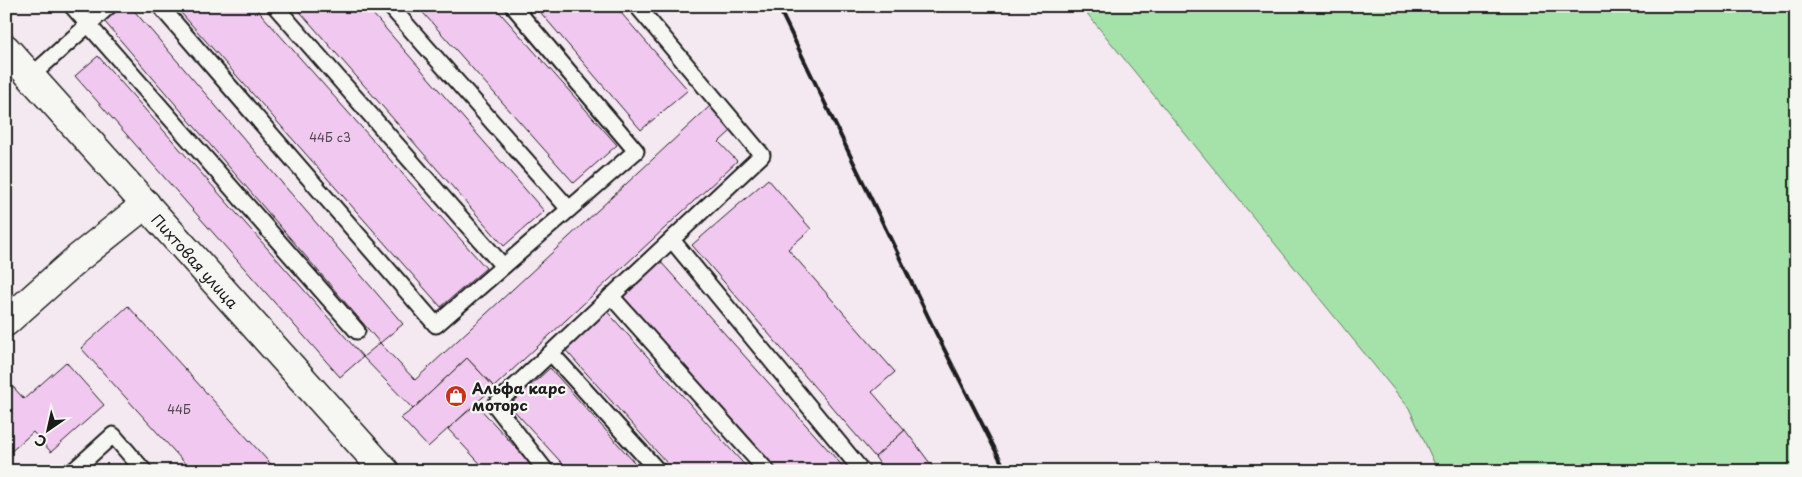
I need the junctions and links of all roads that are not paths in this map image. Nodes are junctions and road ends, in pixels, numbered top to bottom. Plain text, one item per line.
1 (72, 6) edge
2 (109, 6) edge
3 (160, 6) edge
4 (275, 6) edge
5 (390, 6) edge
6 (513, 6) edge
7 (637, 6) edge
8 (88, 24) junction
9 (6, 49) edge
10 (31, 76) junction
11 (146, 204) junction
12 (569, 209) junction
13 (672, 240) junction
14 (503, 266) junction
15 (611, 296) junction
16 (6, 322) edge
17 (357, 331) dead end
18 (551, 353) junction
19 (73, 471) edge
20 (144, 471) edge
21 (385, 471) edge
22 (546, 471) edge
23 (658, 471) edge
24 (767, 471) edge
25 (862, 471) edge

1 - 8 lane
2 - 8 lane
3 - 14 lane
4 - 14 lane
5 - 12 lane
6 - 12 lane
7 - 13 lane
8 - 10 lane
8 - 17 lane
9 - 10 street, Пихтовая улица
10 - 11 street, Пихтовая улица
11 - 16 street
11 - 21 street, Пихтовая улица
12 - 14 lane
13 - 15 lane
13 - 25 lane
15 - 18 lane
15 - 24 lane
18 - 22 lane
18 - 23 lane
19 - 20 lane

